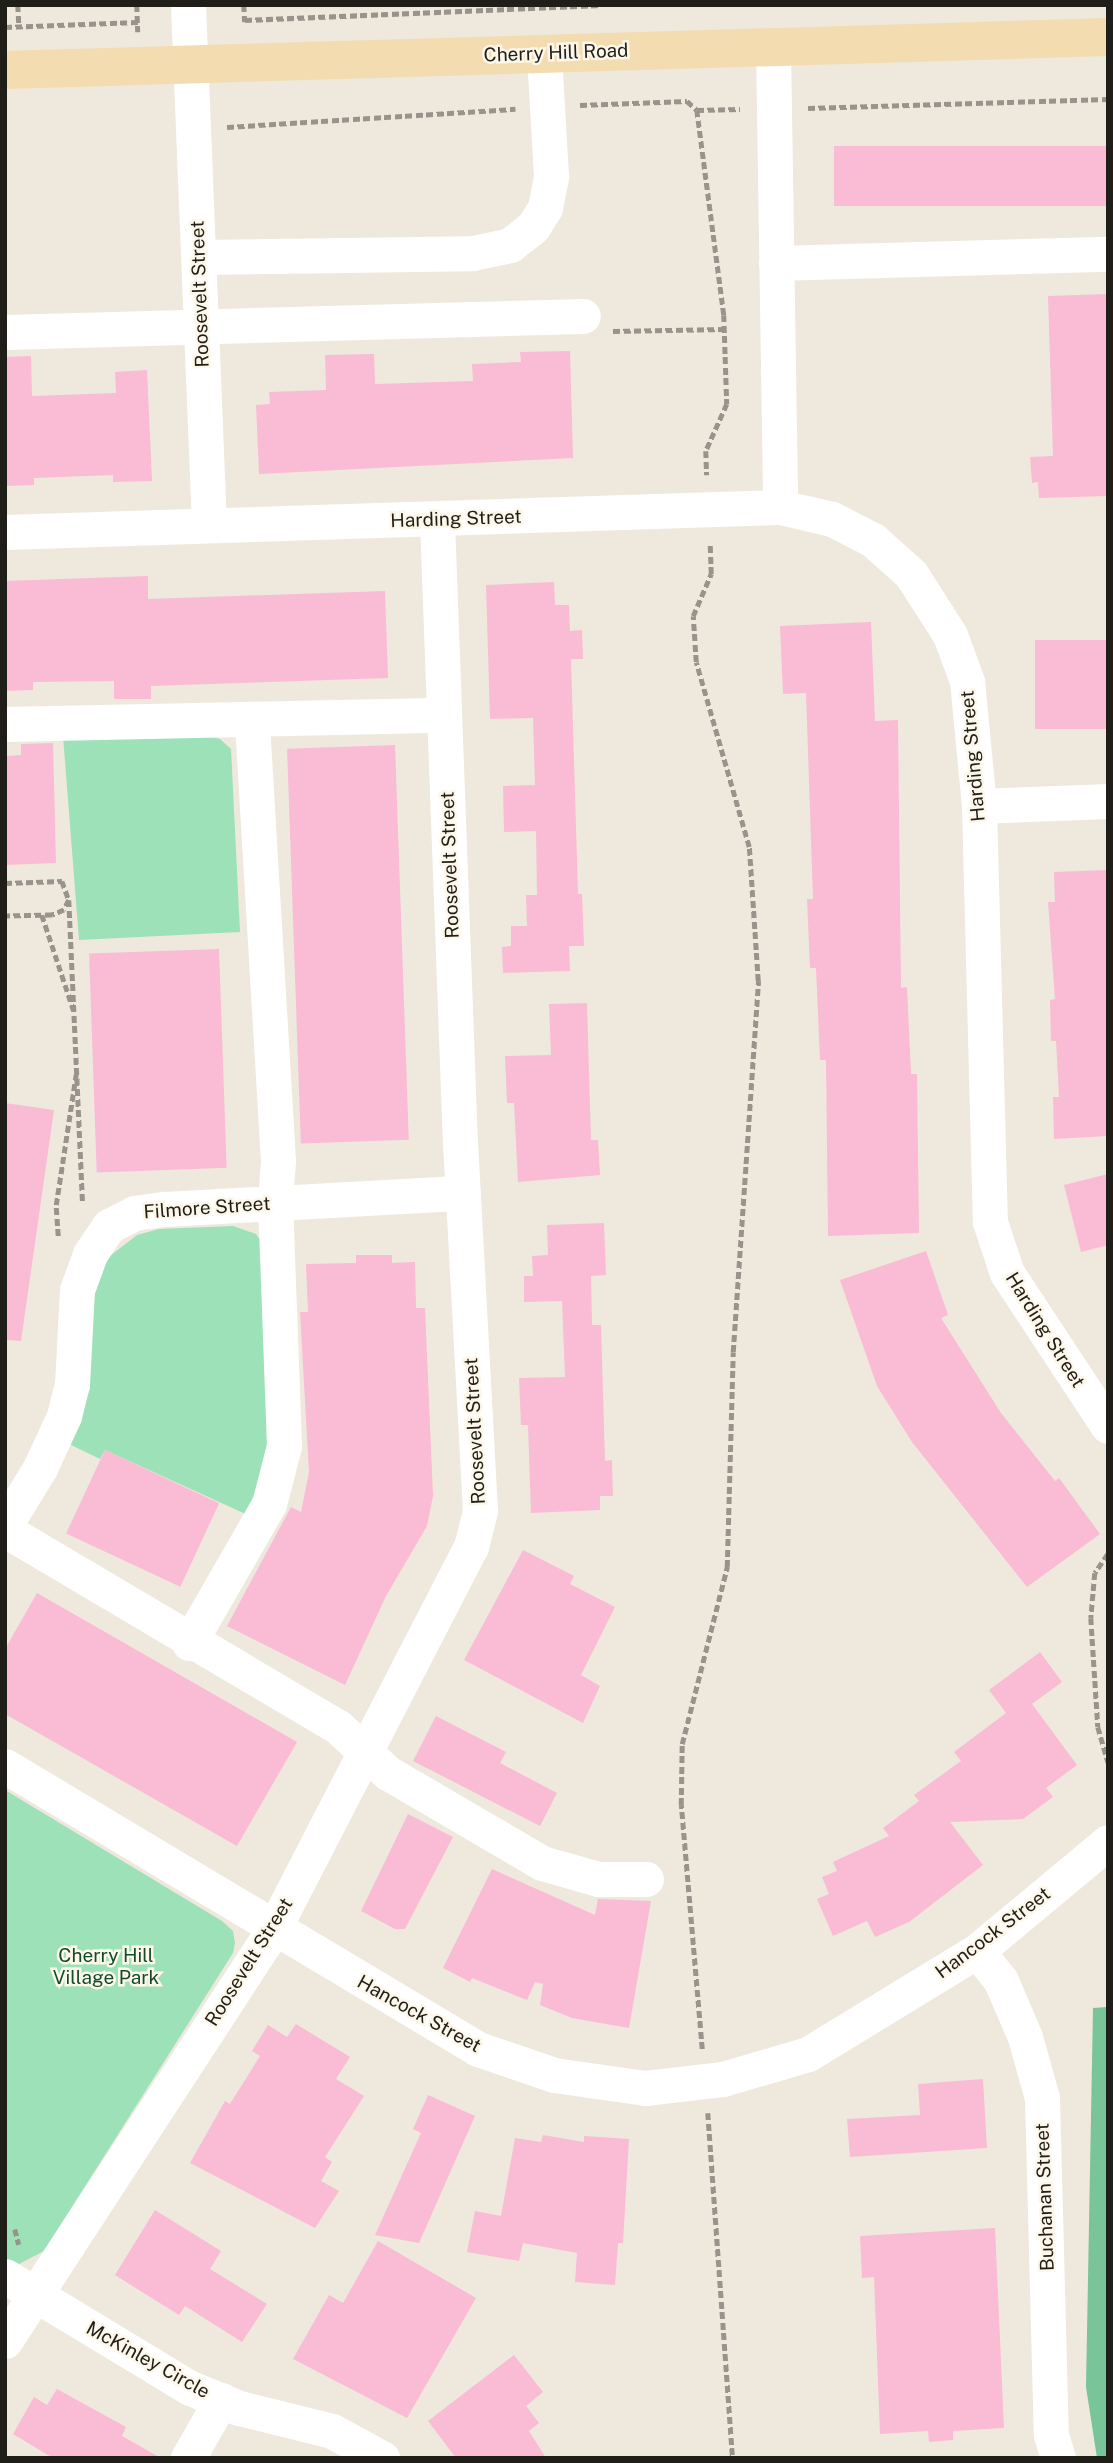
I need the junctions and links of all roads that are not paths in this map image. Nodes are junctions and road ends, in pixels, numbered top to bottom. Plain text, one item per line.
1 (188, 5) edge
2 (1108, 37) edge
3 (773, 47) junction
4 (544, 54) junction
5 (192, 62) junction
6 (5, 69) edge
7 (1108, 254) edge
8 (199, 257) junction
9 (776, 263) junction
10 (583, 316) road end
11 (202, 327) junction
12 (5, 332) edge
13 (780, 507) junction
14 (437, 520) junction
15 (209, 525) junction
16 (5, 532) edge
17 (444, 715) junction
18 (252, 719) junction
19 (5, 724) edge
20 (1108, 801) edge
21 (979, 807) junction
22 (463, 1193) junction
23 (275, 1203) junction
24 (1108, 1426) edge
25 (5, 1527) edge
26 (190, 1643) junction
27 (365, 1754) junction
28 (5, 1766) edge
29 (1108, 1842) edge
30 (646, 1879) dead end
31 (273, 1930) junction
32 (977, 1951) junction
33 (14, 2265) edge
34 (35, 2294) junction
35 (5, 2341) edge
36 (221, 2400) junction
37 (188, 2458) edge
38 (382, 2458) edge
39 (1058, 2458) edge

1 - 5 street, Roosevelt Street
2 - 3 main road, Cherry Hill Road
3 - 4 main road, Cherry Hill Road
3 - 9 street
4 - 5 main road, Cherry Hill Road
4 - 8 street
5 - 6 main road, Cherry Hill Road
5 - 8 street, Roosevelt Street
7 - 9 street
8 - 11 street, Roosevelt Street
9 - 13 street
10 - 11 street
11 - 12 street
11 - 15 street, Roosevelt Street
13 - 14 street, Harding Street
13 - 21 street, Harding Street
14 - 15 street, Harding Street
14 - 17 street, Roosevelt Street
15 - 16 street, Harding Street
17 - 18 street
17 - 22 street, Roosevelt Street
18 - 19 street
18 - 23 street
20 - 21 street
21 - 24 street, Harding Street
22 - 23 street, Filmore Street
22 - 27 street, Roosevelt Street
23 - 25 street, Filmore Street
23 - 26 street
25 - 26 street
26 - 27 street
27 - 30 street
27 - 31 street, Roosevelt Street
28 - 31 street, Hancock Street
29 - 32 street, Hancock Street
31 - 32 street, Hancock Street
31 - 34 street, Roosevelt Street
32 - 39 street, Buchanan Street
33 - 34 street, McKinley Circle
34 - 35 street, Roosevelt Street
34 - 36 street, McKinley Circle
36 - 37 street
36 - 38 street, McKinley Circle

